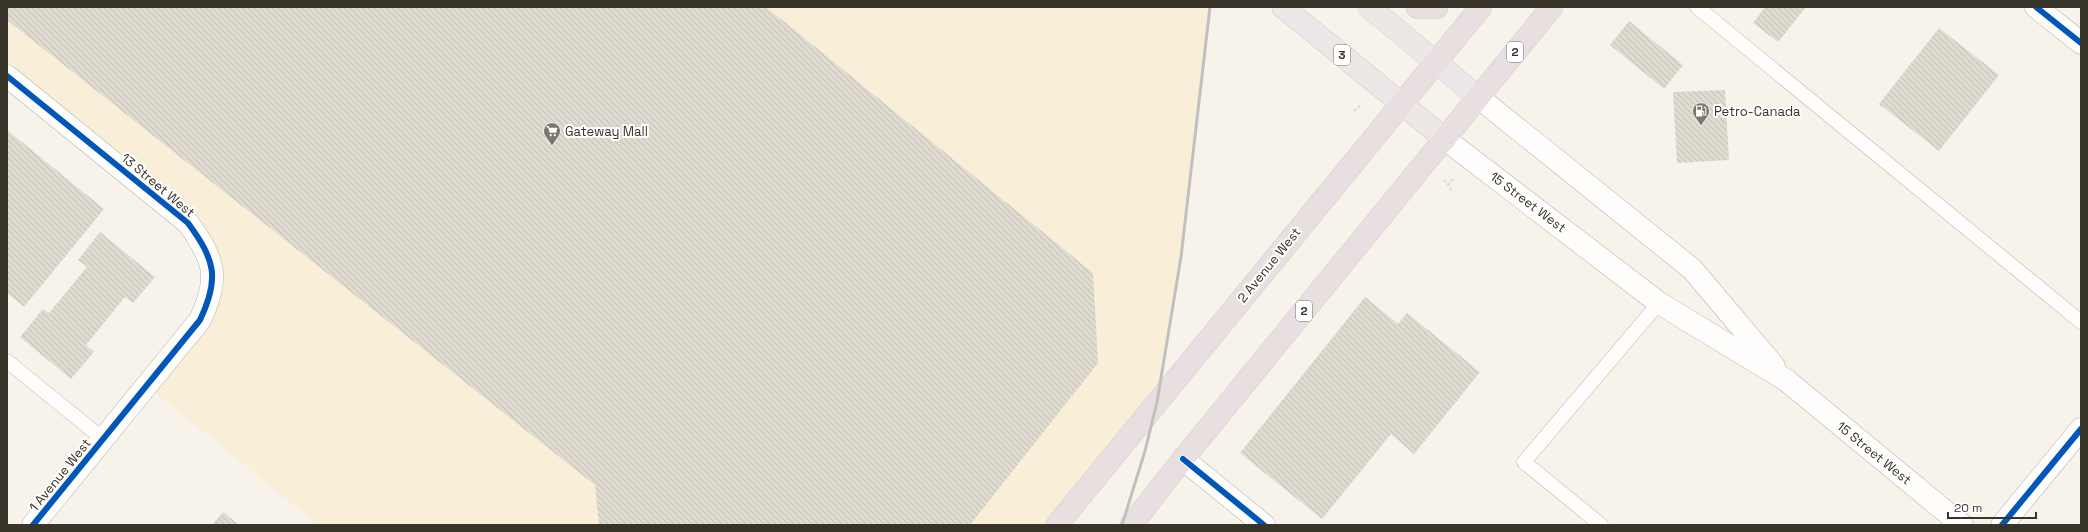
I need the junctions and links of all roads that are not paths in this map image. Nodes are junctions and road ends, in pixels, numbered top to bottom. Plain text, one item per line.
1 (1283, 7) edge
2 (1369, 7) edge
3 (1417, 7) edge
4 (1437, 7) edge
5 (1482, 7) edge
6 (1552, 7) edge
7 (1697, 7) edge
8 (2036, 7) edge
9 (2081, 43) edge
10 (1436, 61) junction
11 (7, 76) edge
12 (1478, 97) junction
13 (1400, 104) junction
14 (1445, 139) junction
15 (1659, 303) junction
16 (2081, 322) edge
17 (7, 361) edge
18 (1786, 380) junction
19 (2081, 429) edge
20 (103, 440) junction
21 (1183, 459) junction
22 (33, 525) edge
23 (1058, 525) edge
24 (1131, 525) edge
25 (1264, 525) edge
26 (1601, 525) edge
27 (1962, 525) edge
28 (2002, 525) edge

1 - 13 main road, 15 Street West / 3
2 - 10 main road, 15 Street West
3 - 4 highway
5 - 10 highway, 2 Avenue West
6 - 12 highway, 2
7 - 16 lane
8 - 9 main road
10 - 12 main road, 15 Street West
10 - 13 highway, 2 Avenue West
11 - 20 main road, 13 Street West
12 - 14 highway, 2
12 - 18 main road, 15 Street West
13 - 14 main road, 15 Street West
13 - 23 highway, 2 Avenue West
14 - 15 main road, 15 Street West
14 - 21 highway, 2
15 - 18 main road, 15 Street West
15 - 26 lane
17 - 20 lane
18 - 27 main road, 15 Street West
19 - 28 main road
20 - 22 main road, 1 Avenue West
21 - 24 highway, 2
21 - 25 main road

